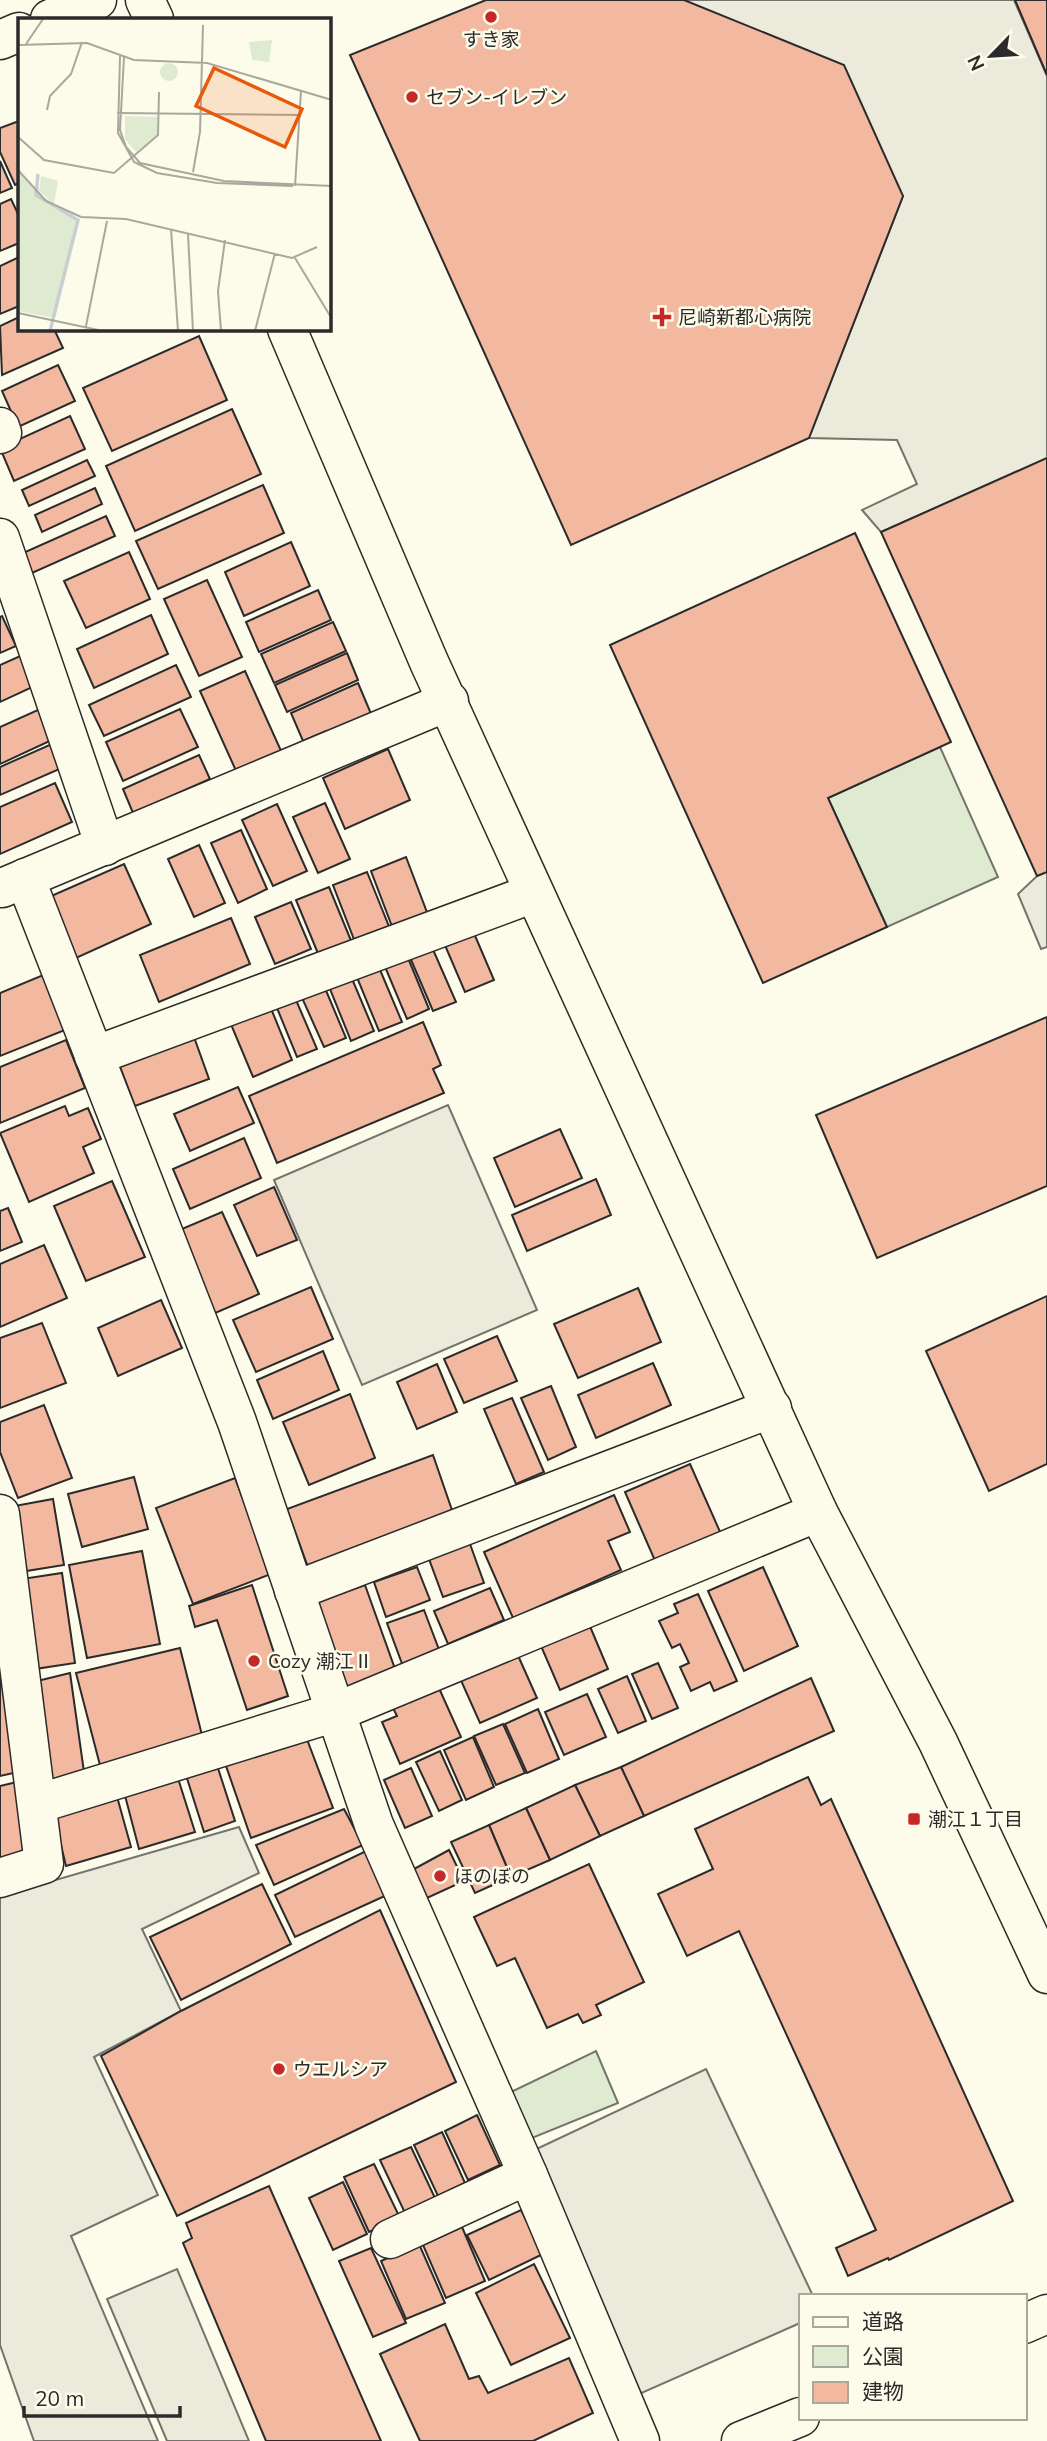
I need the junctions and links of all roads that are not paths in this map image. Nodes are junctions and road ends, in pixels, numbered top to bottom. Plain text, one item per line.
1 (97, 0) edge
2 (145, 0) edge
3 (52, 18) edge
4 (154, 18) edge
5 (18, 32) edge
6 (0, 40) edge
7 (288, 331) edge
8 (0, 428) edge
9 (0, 434) edge
10 (0, 538) edge
11 (449, 701) junction
12 (105, 846) junction
13 (12, 883) edge
14 (534, 893) junction
15 (94, 1056) junction
16 (772, 1408) junction
17 (818, 1513) junction
18 (0, 1514) edge
19 (294, 1591) junction
20 (336, 1712) junction
21 (37, 1804) junction
22 (0, 1878) edge
23 (1047, 1974) edge
24 (528, 2175) junction
25 (390, 2239) dead end
26 (1047, 2314) edge
27 (1026, 2323) edge
28 (799, 2417) edge
29 (640, 2441) edge
30 (741, 2441) edge

1 - 3 street
2 - 4 street
5 - 6 street
7 - 11 street
8 - 9 street
10 - 12 street
11 - 12 street
11 - 14 street
12 - 13 street
13 - 15 street
14 - 15 street
14 - 16 street
15 - 19 street
16 - 17 street
16 - 19 street
17 - 20 street
17 - 23 street
18 - 21 street
19 - 20 street
20 - 21 street
20 - 24 street
21 - 22 street
24 - 25 street
24 - 29 street
26 - 27 street
28 - 30 street

